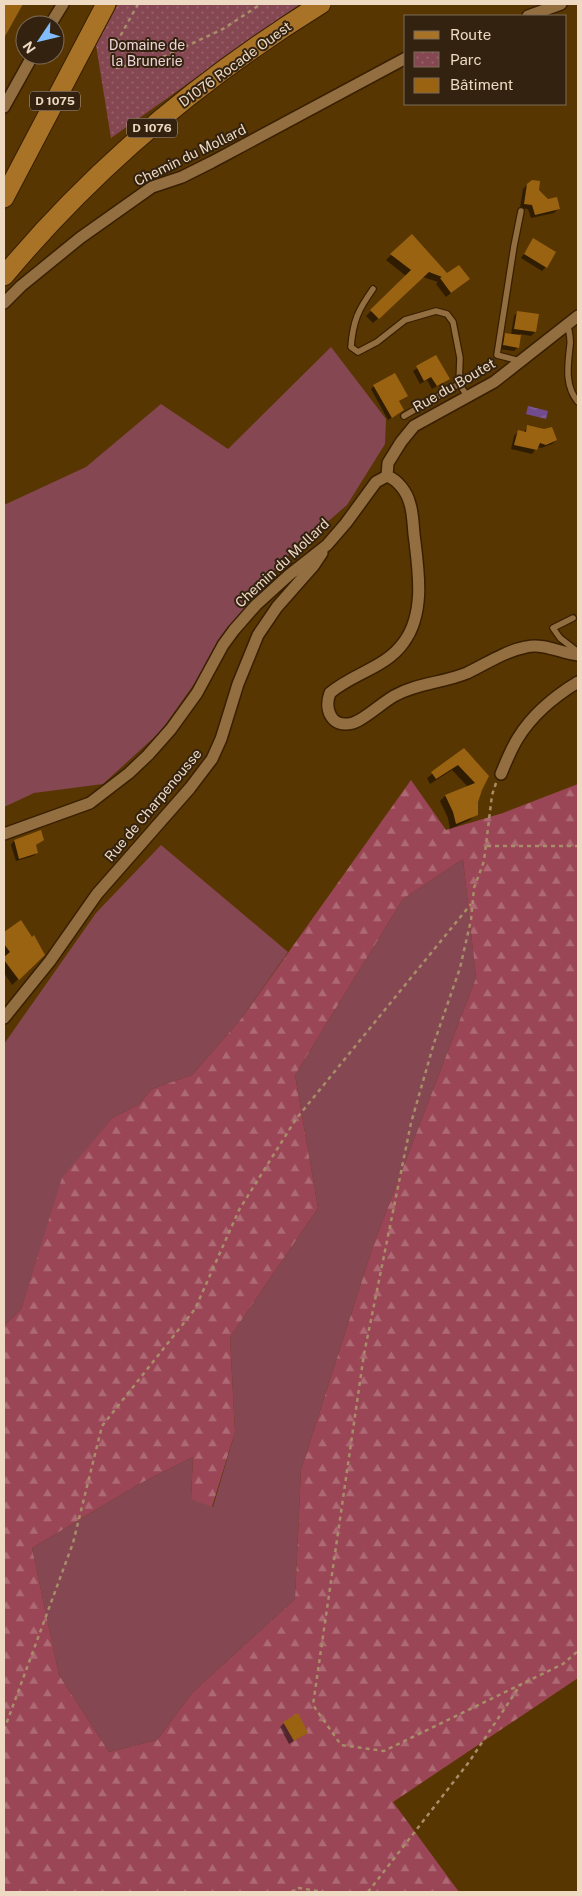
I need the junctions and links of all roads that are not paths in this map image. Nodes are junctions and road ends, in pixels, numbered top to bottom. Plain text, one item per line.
1 (62, 4) edge
2 (106, 4) edge
3 (321, 4) edge
4 (562, 4) edge
5 (56, 15) edge
6 (531, 15) edge
7 (404, 59) edge
8 (28, 65) edge
9 (4, 108) edge
10 (4, 198) edge
11 (521, 211) dead end
12 (4, 276) edge
13 (373, 289) dead end
14 (4, 303) edge
15 (578, 316) edge
16 (568, 326) junction
17 (520, 361) junction
18 (459, 384) junction
19 (468, 397) junction
20 (578, 402) edge
21 (404, 416) dead end
22 (387, 476) junction
23 (327, 545) junction
24 (574, 618) dead end
25 (578, 654) edge
26 (578, 682) edge
27 (501, 774) road end
28 (4, 834) edge
29 (4, 1018) edge

1 - 5 street
2 - 10 main road, D 1075
3 - 12 main road, D1076 Rocade Ouest / D 1076
4 - 6 street
7 - 14 street, Chemin du Mollard
8 - 9 street
11 - 17 lane
13 - 18 lane
15 - 16 street, Rue du Boutet
16 - 17 street, Rue du Boutet
16 - 20 lane
17 - 19 street, Rue du Boutet
18 - 19 lane
18 - 21 lane
19 - 22 street, Rue du Boutet
22 - 23 street, Chemin du Mollard
22 - 25 street
23 - 28 street, Chemin du Mollard
23 - 29 street, Rue de Charpenousse
24 - 25 lane
26 - 27 street

